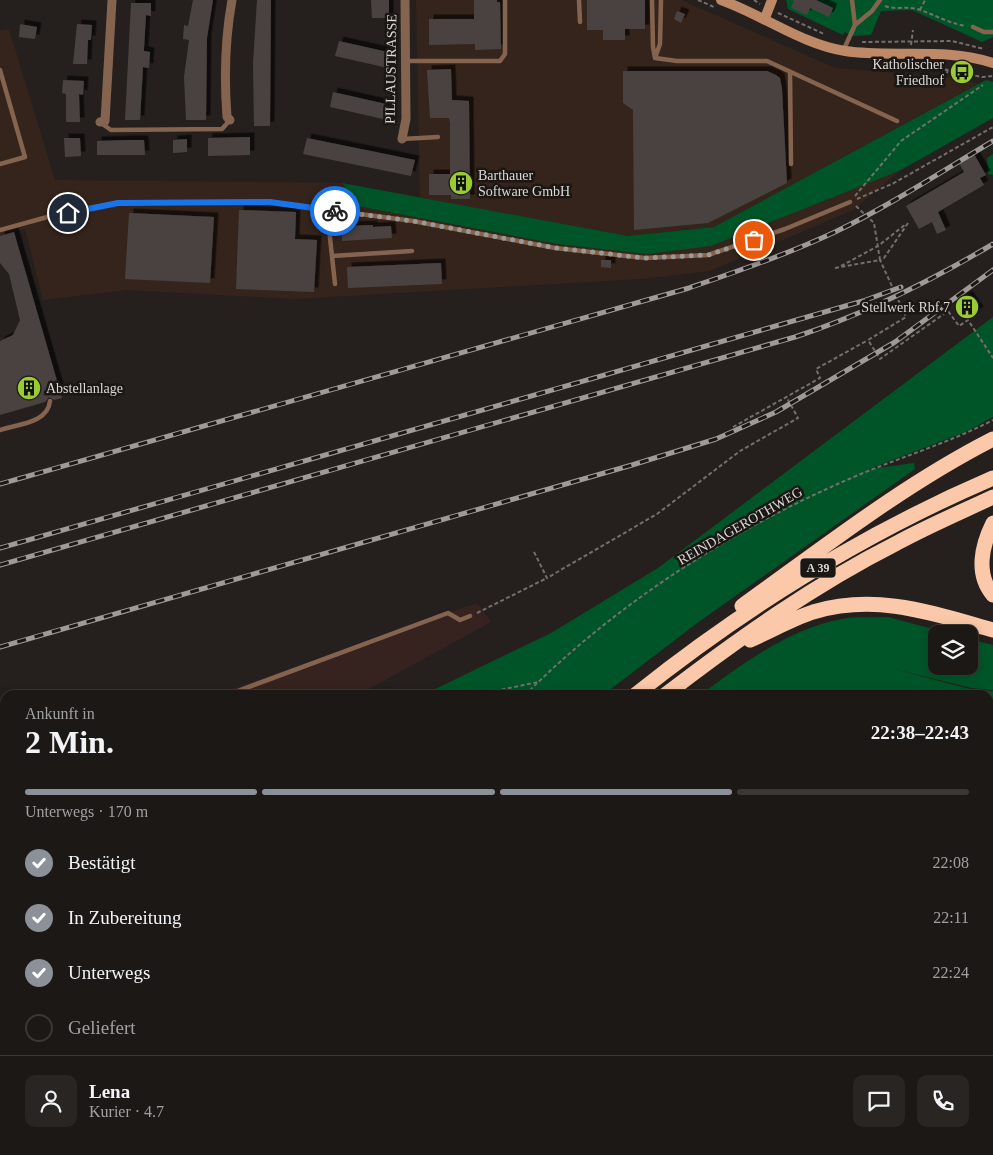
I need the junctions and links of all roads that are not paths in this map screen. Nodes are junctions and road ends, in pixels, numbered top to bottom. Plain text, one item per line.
1 (112, 0) edge
2 (232, 0) edge
3 (405, 0) edge
4 (505, 0) edge
5 (579, 0) edge
6 (652, 0) edge
7 (661, 0) edge
8 (721, 0) edge
9 (772, 0) edge
10 (852, 0) edge
11 (879, 1) edge
12 (764, 18) junction
13 (580, 22) dead end
14 (855, 24) junction
15 (973, 28) road end
16 (993, 32) edge
17 (845, 46) junction
18 (655, 58) junction
19 (406, 61) junction
20 (992, 61) edge
21 (0, 70) edge
22 (790, 72) junction
23 (230, 120) joint
24 (897, 121) dead end
25 (100, 122) joint
26 (438, 137) dead end
27 (402, 139) joint
28 (0, 164) edge
29 (791, 164) dead end
30 (850, 202) road end
31 (327, 210) junction
32 (0, 230) edge
33 (412, 251) dead end
34 (332, 256) junction
35 (335, 284) dead end
36 (50, 401) dead end
37 (0, 430) edge
38 (993, 439) edge
39 (993, 478) edge
40 (993, 497) edge
41 (993, 523) edge
42 (993, 595) edge
43 (470, 616) road end
44 (993, 630) edge
45 (715, 657) junction
46 (655, 679) junction
47 (240, 690) edge
48 (641, 690) edge
49 (672, 690) edge

1 - 25 street
2 - 23 street
3 - 19 street, PILLAUSTRASSE
4 - 19 lane
5 - 13 lane
6 - 18 lane
7 - 18 lane
8 - 12 main road
9 - 12 main road
10 - 14 lane
11 - 14 lane
12 - 17 main road
14 - 17 lane
15 - 16 lane
17 - 20 main road
18 - 22 lane
19 - 27 street, PILLAUSTRASSE
21 - 28 lane
22 - 24 lane
22 - 29 lane
23 - 25 lane
26 - 27 lane
30 - 31 lane
31 - 32 lane
31 - 34 lane
33 - 34 lane
34 - 35 lane
36 - 37 lane
38 - 46 highway
39 - 46 highway, A 39
40 - 45 highway, A 39
41 - 42 highway
43 - 47 lane
44 - 45 highway
45 - 49 highway, A 39
46 - 48 highway, A 39

